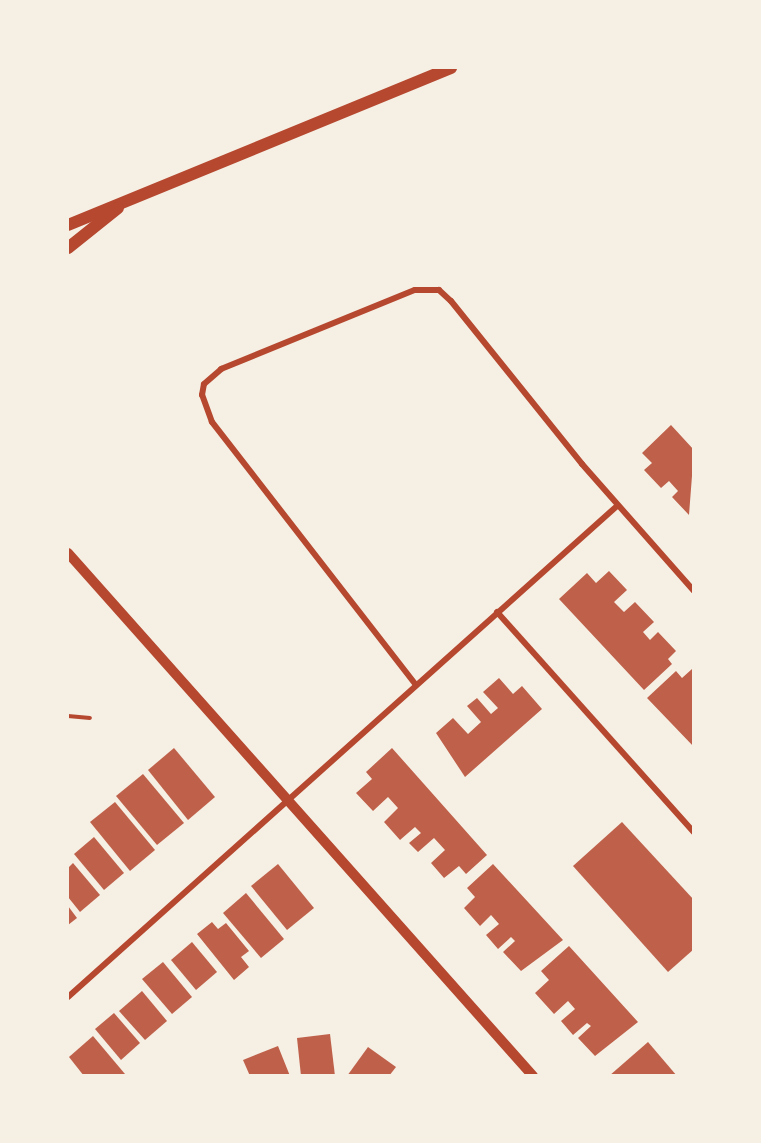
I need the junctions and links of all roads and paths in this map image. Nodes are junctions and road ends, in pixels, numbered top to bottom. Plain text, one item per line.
1 (451, 68) edge
2 (133, 196) junction
3 (68, 225) edge
4 (68, 248) edge
5 (617, 506) junction
6 (68, 553) edge
7 (693, 591) edge
8 (497, 612) junction
9 (416, 685) junction
10 (68, 716) edge
11 (90, 718) dead end
12 (287, 801) junction
13 (693, 832) edge
14 (68, 997) edge
15 (533, 1076) edge

1 - 2 main road
2 - 3 main road
2 - 4 main road
5 - 7 street
5 - 8 street
5 - 9 street
6 - 12 street
8 - 9 street
8 - 13 street
9 - 12 street
10 - 11 path
12 - 14 street
12 - 15 street

